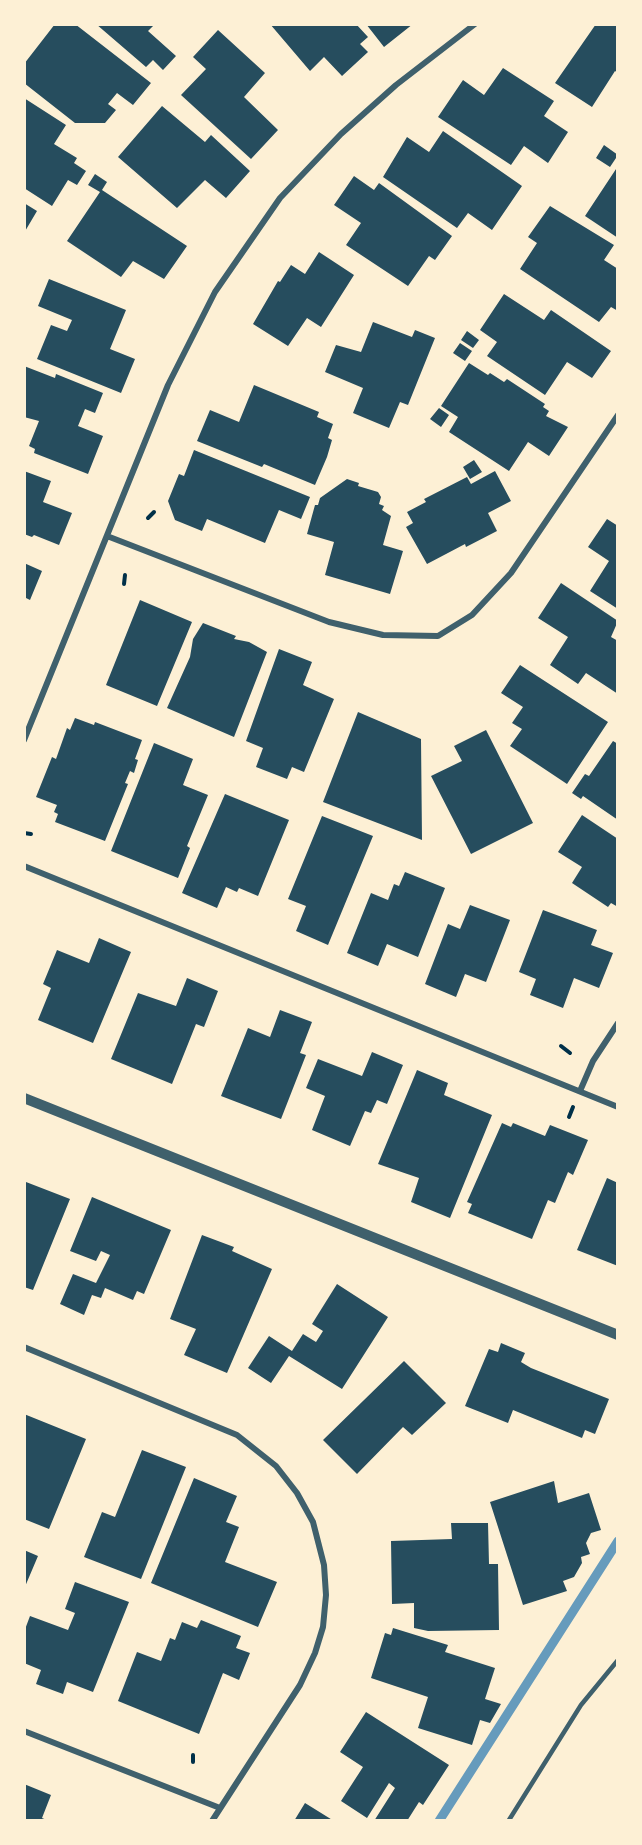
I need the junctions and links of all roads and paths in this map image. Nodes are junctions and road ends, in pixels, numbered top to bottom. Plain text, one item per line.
1 (475, 24) edge
2 (618, 415) edge
3 (154, 512) dead end
4 (148, 518) dead end
5 (107, 536) junction
6 (125, 574) dead end
7 (124, 584) dead end
8 (24, 740) edge
9 (24, 833) edge
10 (31, 834) dead end
11 (24, 866) edge
12 (618, 1023) edge
13 (561, 1046) dead end
14 (570, 1053) dead end
15 (580, 1091) junction
16 (24, 1098) edge
17 (618, 1107) edge
18 (618, 1335) edge
19 (24, 1347) edge
20 (618, 1660) edge
21 (24, 1731) edge
22 (193, 1755) dead end
23 (193, 1762) dead end
24 (220, 1808) junction
25 (212, 1821) edge
26 (511, 1821) edge

1 - 5 street
2 - 5 street
3 - 4 path
5 - 8 street
6 - 7 path
9 - 10 path
11 - 15 street
12 - 15 street
13 - 14 path
15 - 17 street
16 - 18 street
19 - 24 street
20 - 26 lane
21 - 24 street
22 - 23 path
24 - 25 street

